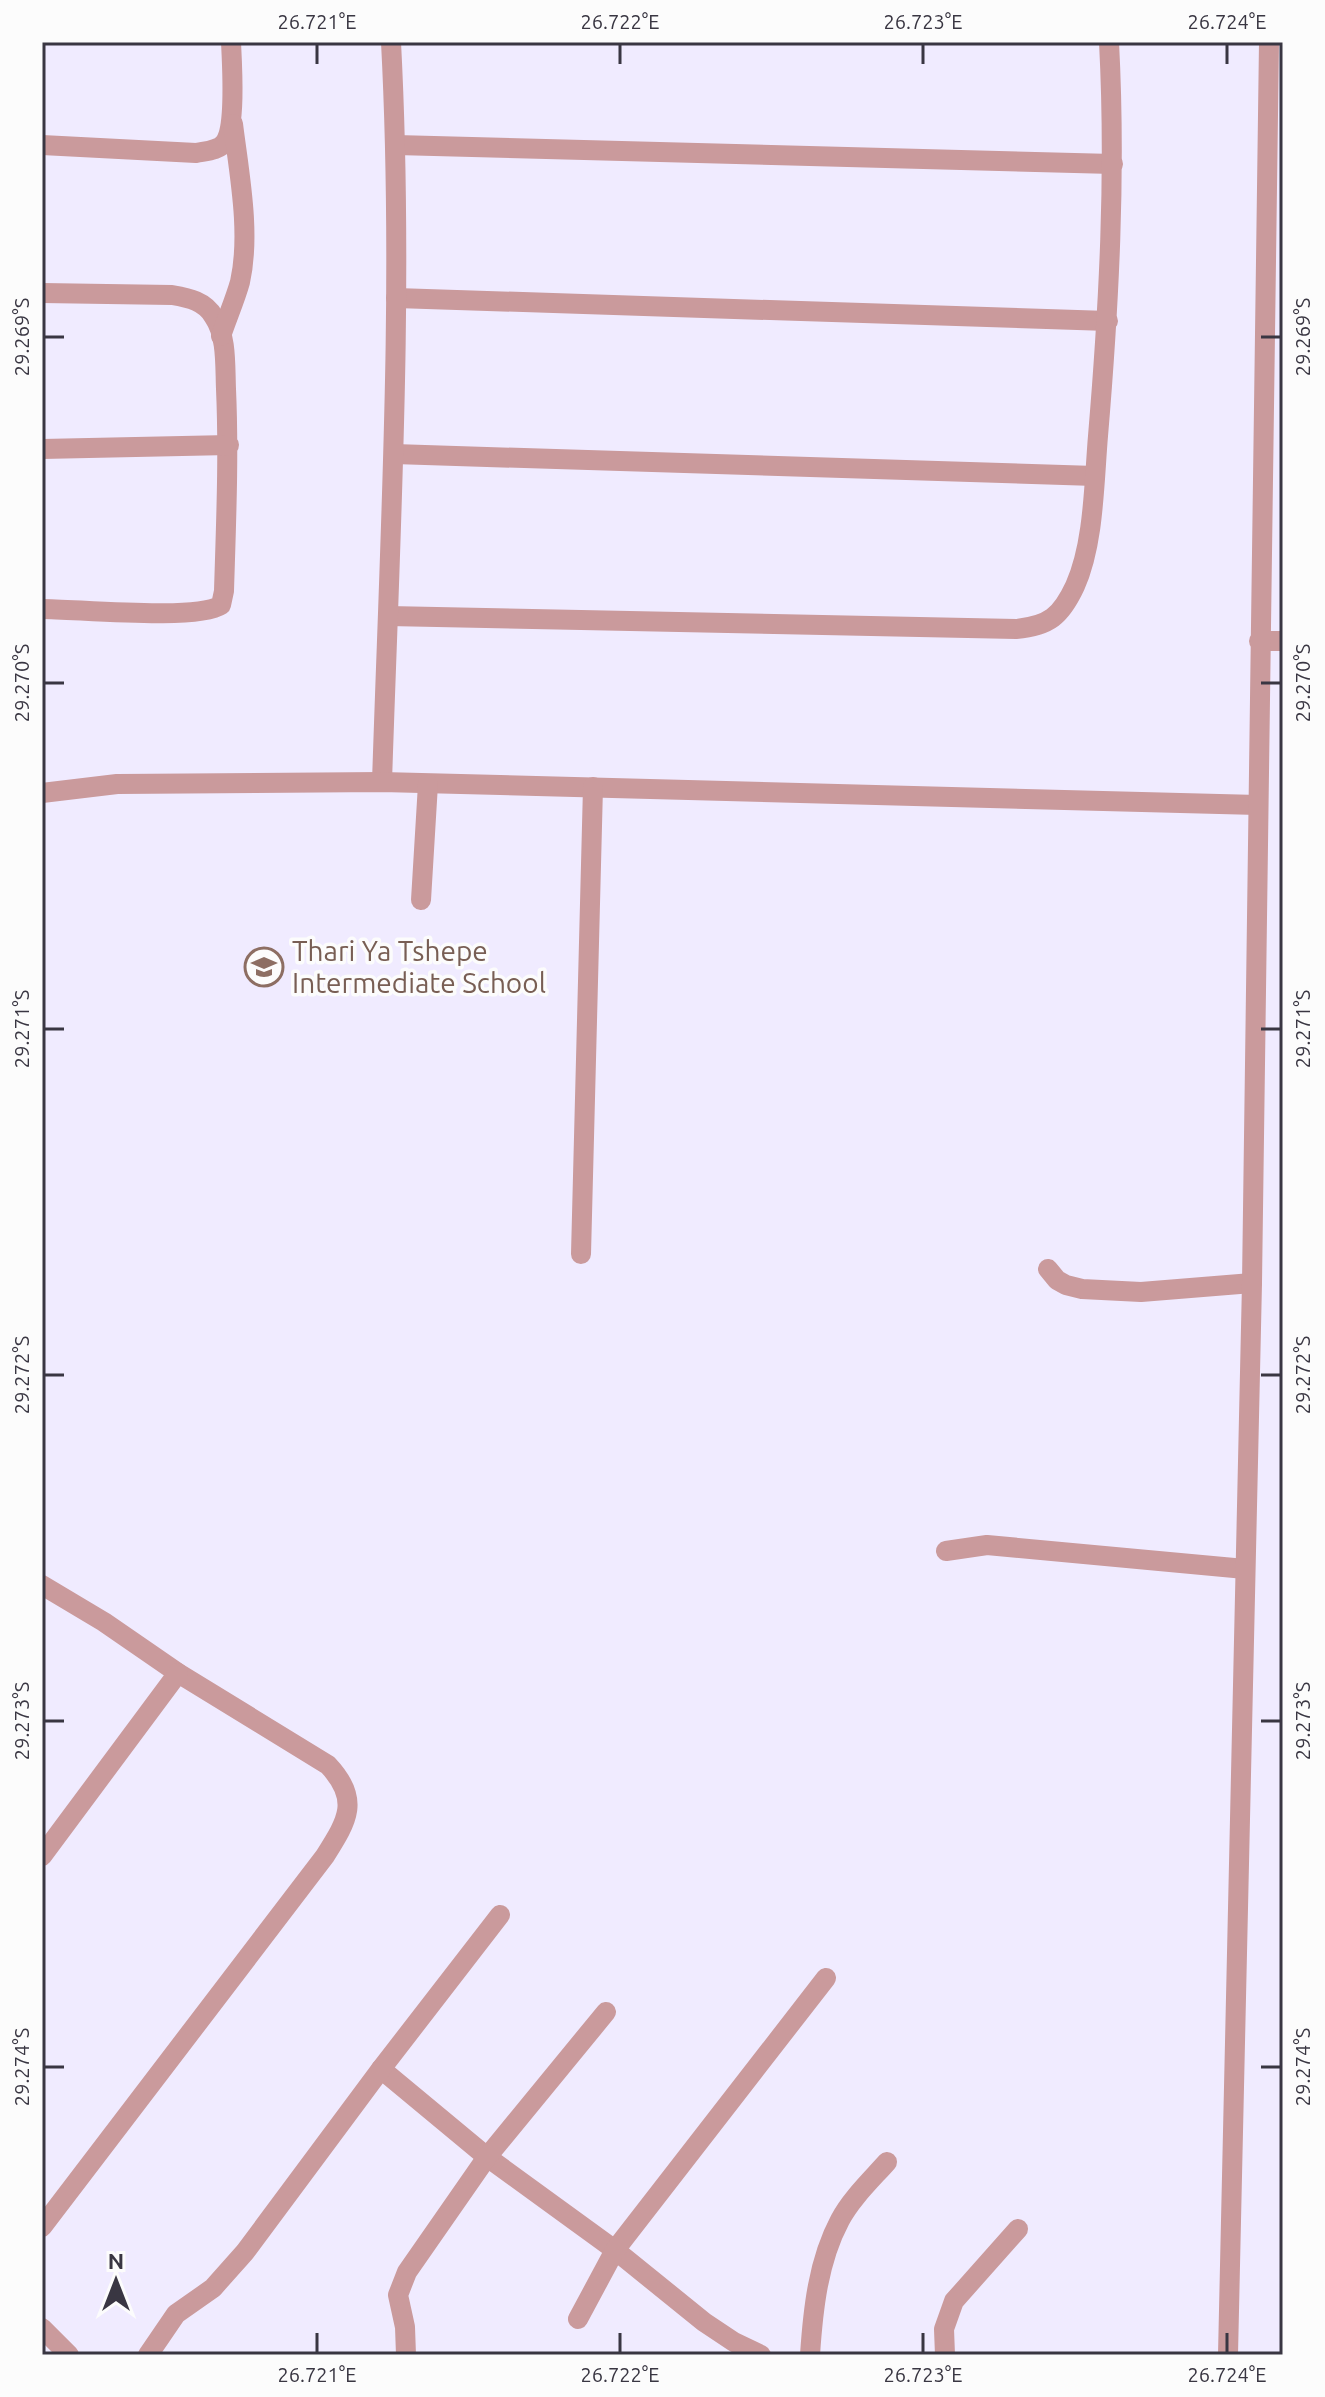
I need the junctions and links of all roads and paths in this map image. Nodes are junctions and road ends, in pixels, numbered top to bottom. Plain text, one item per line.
1 (231, 42) edge
2 (391, 42) edge
3 (1109, 42) edge
4 (1269, 42) edge
5 (232, 112) junction
6 (42, 145) edge
7 (396, 145) junction
8 (1113, 164) junction
9 (42, 293) edge
10 (396, 298) junction
11 (1108, 321) junction
12 (221, 336) junction
13 (229, 445) junction
14 (42, 449) edge
15 (394, 454) junction
16 (1095, 476) junction
17 (42, 609) edge
18 (388, 616) junction
19 (1259, 641) junction
20 (1283, 641) edge
21 (382, 782) junction
22 (428, 784) junction
23 (593, 787) junction
24 (42, 793) edge
25 (1258, 805) junction
26 (421, 900) dead end
27 (581, 1254) dead end
28 (1048, 1269) dead end
29 (1252, 1283) junction
30 (946, 1551) dead end
31 (1245, 1569) junction
32 (42, 1585) edge
33 (178, 1673) junction
34 (42, 1856) edge
35 (500, 1915) dead end
36 (826, 1978) dead end
37 (606, 2012) dead end
38 (381, 2069) junction
39 (487, 2157) junction
40 (887, 2162) dead end
41 (42, 2227) edge
42 (1018, 2229) dead end
43 (615, 2250) junction
44 (578, 2319) dead end
45 (42, 2328) edge
46 (69, 2355) edge
47 (148, 2355) edge
48 (406, 2355) edge
49 (761, 2355) edge
50 (810, 2355) edge
51 (945, 2355) edge
52 (1228, 2355) edge

1 - 5 street
2 - 7 street
3 - 8 street
4 - 19 street
5 - 6 street
5 - 12 street
7 - 8 street
7 - 10 street
8 - 11 street
9 - 12 street
10 - 11 street
10 - 15 street
11 - 16 street
12 - 13 street
13 - 14 street
13 - 17 street
15 - 16 street
15 - 18 street
16 - 18 street
18 - 21 street
19 - 20 street
19 - 25 street
21 - 22 street
21 - 24 street
22 - 23 street
22 - 26 street
23 - 25 street
23 - 27 street
25 - 29 street
28 - 29 street
29 - 31 street
30 - 31 street
31 - 52 street
32 - 33 street
33 - 34 street
33 - 41 street
35 - 38 street
36 - 43 street
37 - 39 street
38 - 39 street
38 - 47 street
39 - 43 street
39 - 48 street
40 - 50 street
42 - 51 street
43 - 44 street
43 - 49 street
45 - 46 street

